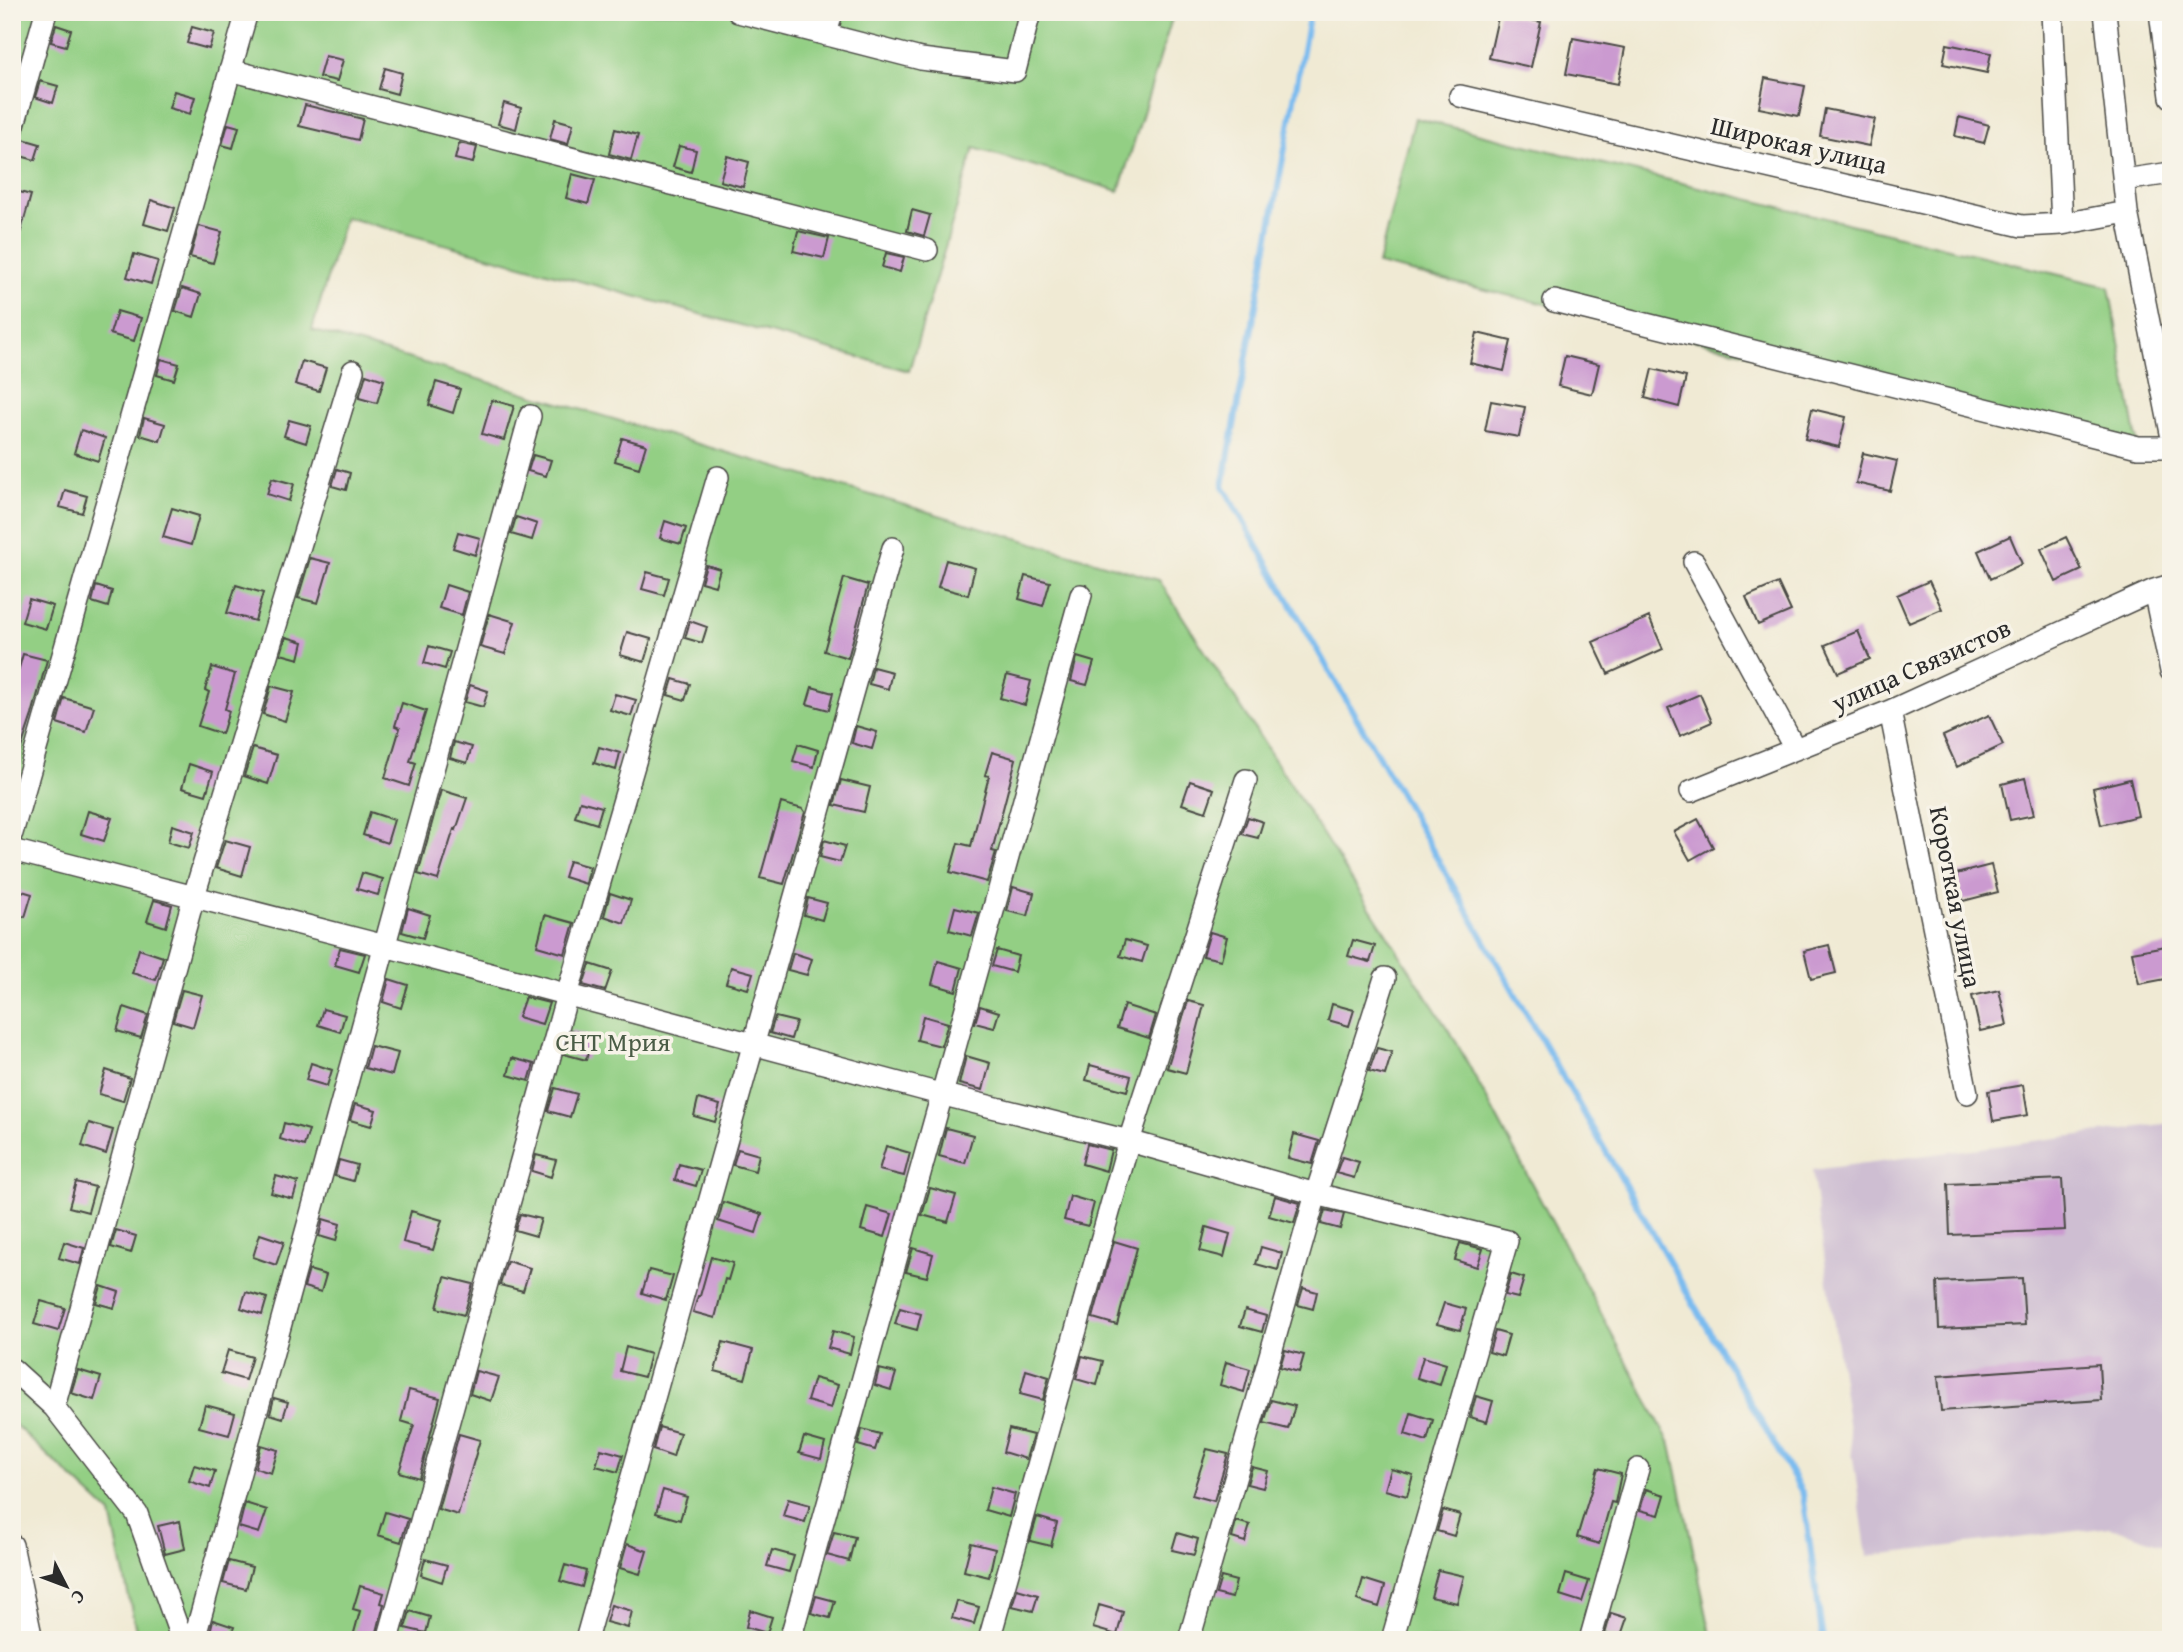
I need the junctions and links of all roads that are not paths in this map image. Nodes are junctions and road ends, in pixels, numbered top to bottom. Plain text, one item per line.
1 (46, 12) edge
2 (247, 12) edge
3 (738, 12) edge
4 (832, 12) edge
5 (1030, 12) edge
6 (2052, 12) edge
7 (2105, 12) edge
8 (2160, 12) edge
9 (826, 35) junction
10 (230, 70) junction
11 (1460, 96) dead end
12 (2171, 97) edge
13 (12, 132) edge
14 (2171, 173) edge
15 (2124, 180) junction
16 (2127, 212) junction
17 (2062, 224) junction
18 (927, 250) dead end
19 (1554, 301) dead end
20 (353, 371) dead end
21 (530, 416) dead end
22 (2171, 433) edge
23 (2171, 447) edge
24 (718, 477) dead end
25 (893, 548) dead end
26 (1694, 562) dead end
27 (2163, 588) edge
28 (1080, 595) dead end
29 (2171, 671) edge
30 (1890, 711) junction
31 (1795, 749) junction
32 (1246, 780) dead end
33 (1691, 791) dead end
34 (12, 833) edge
35 (12, 850) edge
36 (194, 896) junction
37 (385, 946) junction
38 (1385, 978) dead end
39 (567, 995) junction
40 (753, 1044) junction
41 (1966, 1093) dead end
42 (940, 1094) junction
43 (1129, 1141) junction
44 (1315, 1194) junction
45 (12, 1369) edge
46 (54, 1408) junction
47 (1638, 1469) dead end
48 (12, 1545) edge
49 (32, 1640) edge
50 (182, 1640) edge
51 (194, 1640) edge
52 (388, 1640) edge
53 (586, 1640) edge
54 (790, 1640) edge
55 (989, 1640) edge
56 (1189, 1640) edge
57 (1392, 1640) edge
58 (1590, 1640) edge

1 - 13 street
2 - 10 street
3 - 9 street
4 - 9 street
5 - 9 street
6 - 17 street
7 - 15 street
8 - 12 street
10 - 18 street
10 - 34 street
11 - 17 street, Широкая улица
14 - 15 street
15 - 16 street
16 - 17 street, Широкая улица
16 - 22 street
19 - 23 street
20 - 36 street
21 - 37 street
24 - 39 street
25 - 40 street
26 - 31 street
27 - 29 street
27 - 30 street, улица Связистов
28 - 42 street
30 - 31 street, улица Связистов
30 - 41 street, Короткая улица
31 - 33 street, улица Связистов
32 - 43 street
35 - 36 street
36 - 37 street
36 - 46 street
37 - 39 street
37 - 51 street
38 - 44 street
39 - 40 street
39 - 52 street
40 - 42 street
40 - 53 street
42 - 43 street
42 - 54 street
43 - 44 street
43 - 55 street
44 - 56 street
44 - 57 street
45 - 46 street
46 - 50 street
47 - 58 street
48 - 49 street

